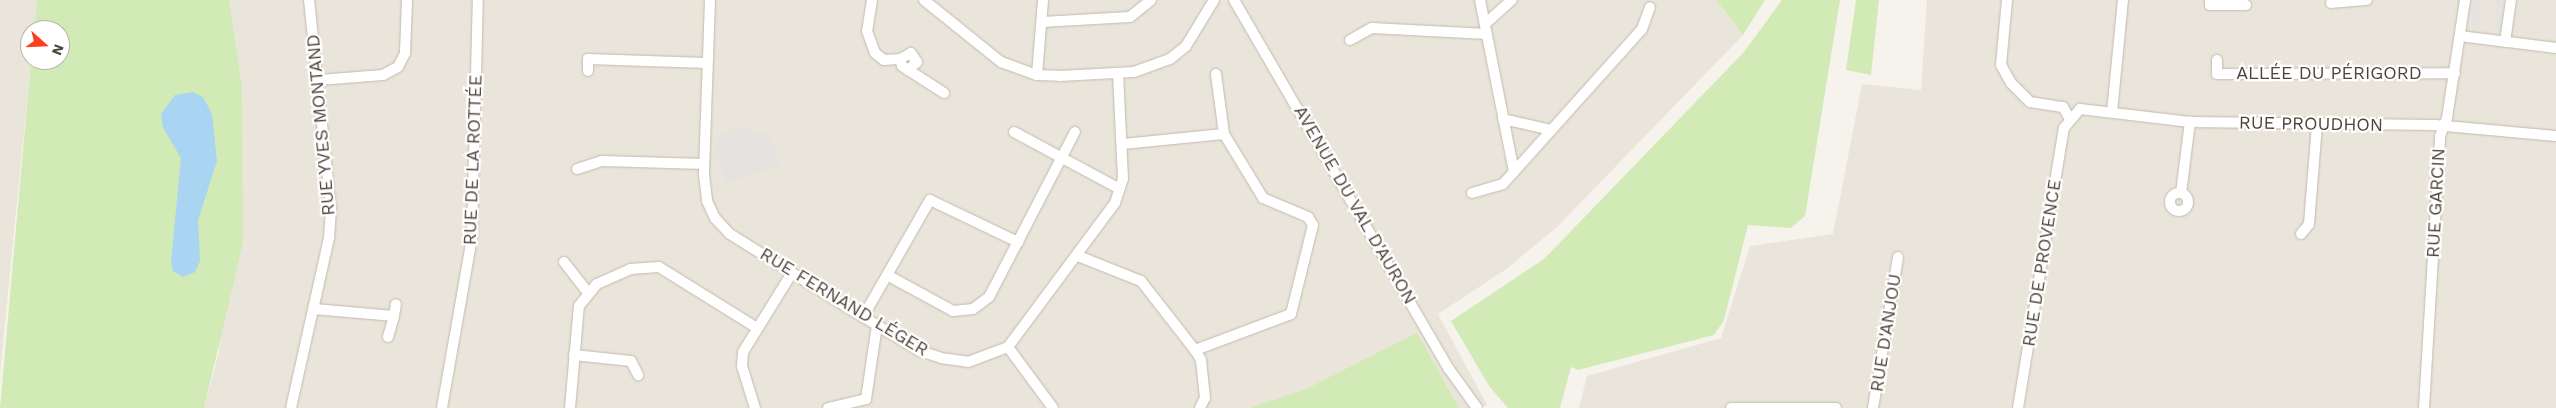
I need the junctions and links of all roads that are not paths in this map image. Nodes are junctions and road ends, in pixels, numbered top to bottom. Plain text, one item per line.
1 (309, 0) edge
2 (406, 0) edge
3 (478, 0) edge
4 (710, 0) edge
5 (872, 0) edge
6 (924, 0) edge
7 (1042, 0) edge
8 (1151, 0) edge
9 (1214, 0) edge
10 (1234, 0) edge
11 (1480, 0) edge
12 (1512, 0) edge
13 (2007, 0) edge
14 (2123, 0) edge
15 (2210, 0) edge
16 (2367, 0) edge
17 (2464, 0) edge
18 (2511, 0) edge
19 (2331, 3) dead end
20 (2246, 6) dead end
21 (1650, 7) dead end
22 (1042, 22) junction
23 (1486, 29) junction
24 (2460, 36) junction
25 (1350, 40) dead end
26 (2505, 42) junction
27 (2556, 48) edge
28 (900, 59) junction
29 (2217, 60) dead end
30 (707, 63) junction
31 (908, 70) junction
32 (588, 71) dead end
33 (1118, 73) junction
34 (2455, 73) junction
35 (1216, 74) dead end
36 (1037, 75) junction
37 (319, 80) junction
38 (944, 93) dead end
39 (2112, 112) junction
40 (1503, 119) junction
41 (2070, 119) junction
42 (2190, 122) junction
43 (2444, 125) junction
44 (2317, 126) junction
45 (1551, 130) junction
46 (1014, 132) dead end
47 (1075, 132) dead end
48 (1224, 134) junction
49 (2556, 136) edge
50 (1123, 144) junction
51 (1062, 157) junction
52 (704, 164) junction
53 (577, 169) dead end
54 (1514, 172) junction
55 (1120, 189) junction
56 (1472, 193) dead end
57 (2181, 193) dead end
58 (2301, 234) dead end
59 (1018, 242) junction
60 (1078, 256) junction
61 (1898, 257) dead end
62 (564, 262) dead end
63 (792, 272) junction
64 (887, 275) junction
65 (587, 291) junction
66 (396, 304) dead end
67 (314, 309) junction
68 (394, 316) junction
69 (863, 316) junction
70 (877, 325) junction
71 (757, 328) junction
72 (388, 337) dead end
73 (1008, 347) junction
74 (1195, 350) junction
75 (574, 355) junction
76 (638, 375) dead end
77 (291, 408) edge
78 (442, 408) edge
79 (570, 408) edge
80 (756, 408) edge
81 (828, 408) edge
82 (1053, 408) edge
83 (1200, 408) edge
84 (1477, 408) edge
85 (1731, 408) edge
86 (1836, 408) edge
87 (1873, 408) edge
88 (2018, 408) edge
89 (2424, 408) edge

1 - 37 street, RUE YVES MONTAND
2 - 37 street
3 - 78 street, RUE DE LA ROTTÉE
4 - 30 street, RUE FERNAND LÉGER
5 - 28 street
6 - 36 street
7 - 22 street
8 - 22 street
9 - 33 street
10 - 84 street, AVENUE DU VAL D'AURON
11 - 23 street
12 - 23 street
13 - 41 street
14 - 39 street
15 - 20 street
16 - 19 street
17 - 24 street, RUE GARCIN
18 - 26 street
21 - 45 street
22 - 36 street
23 - 25 street
23 - 40 street
24 - 26 street
24 - 34 street, RUE GARCIN
26 - 27 street
28 - 31 street
28 - 31 street
29 - 34 street, ALLÉE DU PÉRIGORD
30 - 32 street
30 - 52 street, RUE FERNAND LÉGER
31 - 38 street
33 - 36 street
33 - 50 street
34 - 43 street, RUE GARCIN
35 - 48 street
37 - 67 street, RUE YVES MONTAND
39 - 41 street, RUE PROUDHON
39 - 42 street, RUE PROUDHON
40 - 45 street
40 - 54 street
41 - 88 street, RUE DE PROVENCE
42 - 44 street, RUE PROUDHON
42 - 57 street
43 - 44 street, RUE PROUDHON
43 - 49 street, RUE PROUDHON
43 - 89 street, RUE GARCIN
44 - 58 street
45 - 54 street
46 - 51 street
47 - 51 street
48 - 50 street
48 - 74 street
50 - 55 street
51 - 55 street
51 - 59 street
52 - 53 street
52 - 63 street, RUE FERNAND LÉGER
54 - 56 street
55 - 60 street
59 - 64 street
59 - 64 street
60 - 73 street
60 - 74 street
61 - 87 street, RUE D'ANJOU
62 - 65 street
63 - 69 street, RUE FERNAND LÉGER
63 - 71 street
64 - 69 street
65 - 71 street
65 - 75 street
66 - 68 street
67 - 68 street
67 - 77 street, RUE YVES MONTAND
68 - 72 street
69 - 70 street, RUE FERNAND LÉGER
70 - 73 street, RUE FERNAND LÉGER
70 - 81 street
71 - 80 street
73 - 82 street
74 - 83 street
75 - 76 street
75 - 79 street
85 - 86 street

